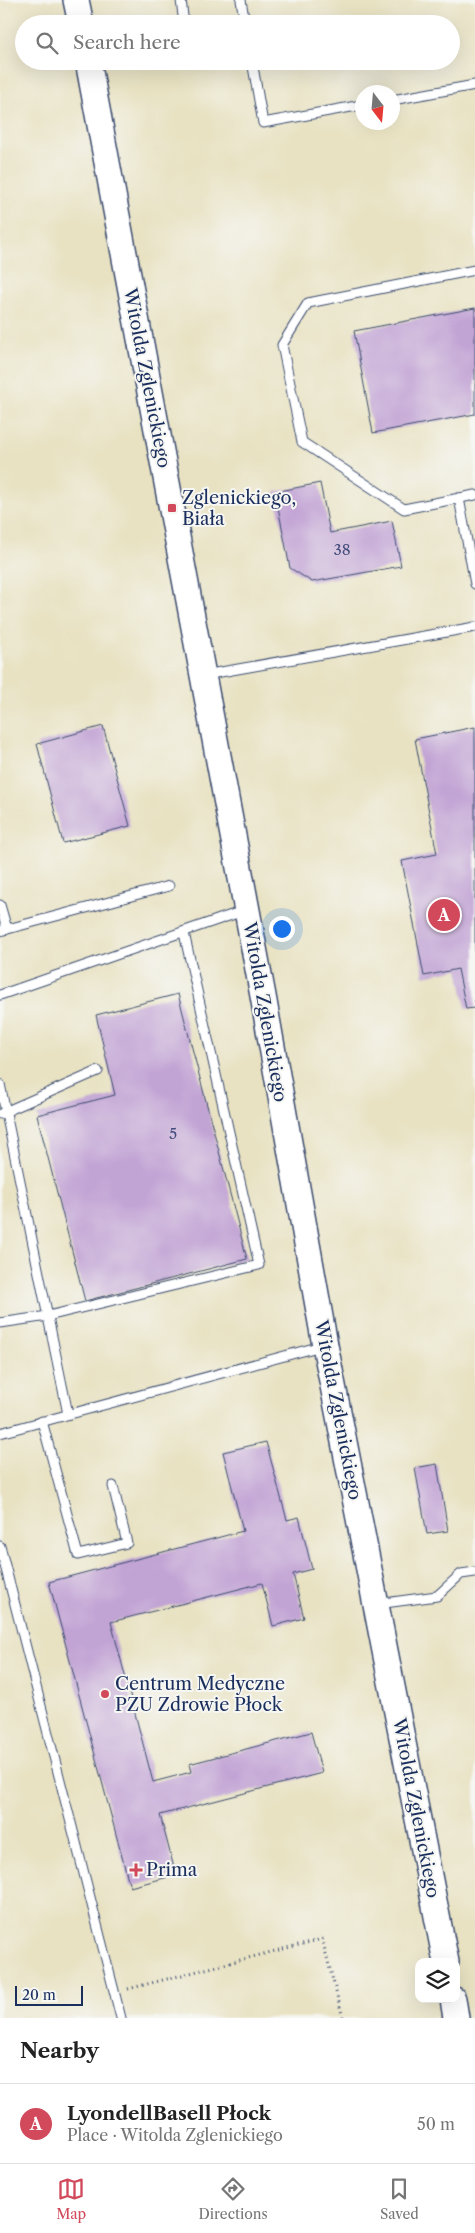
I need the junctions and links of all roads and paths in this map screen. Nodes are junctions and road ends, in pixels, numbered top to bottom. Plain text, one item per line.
1 (76, 0) edge
2 (181, 0) edge
3 (241, 0) edge
4 (79, 15) edge
5 (183, 15) edge
6 (244, 15) edge
7 (90, 70) edge
8 (254, 70) edge
9 (475, 85) edge
10 (400, 99) edge
11 (355, 106) edge
12 (475, 270) edge
13 (475, 495) edge
14 (459, 498) junction
15 (475, 584) edge
16 (475, 627) edge
17 (202, 675) junction
18 (169, 886) dead end
19 (0, 905) edge
20 (246, 910) junction
21 (3, 930) edge
22 (184, 933) junction
23 (0, 995) edge
24 (98, 1071) dead end
25 (0, 1084) edge
26 (3, 1113) edge
27 (48, 1316) junction
28 (0, 1323) edge
29 (325, 1345) junction
30 (68, 1414) junction
31 (42, 1421) junction
32 (0, 1433) edge
33 (113, 1486) dead end
34 (0, 1546) edge
35 (2, 1565) edge
36 (475, 1572) edge
37 (377, 1604) junction
38 (445, 1958) edge
39 (115, 1992) junction
40 (454, 2003) edge
41 (121, 2018) edge
42 (343, 2018) edge
43 (456, 2018) edge

1 - 4 street
2 - 5 lane
3 - 6 lane
7 - 17 street, Witolda Zglenickiego
8 - 11 lane
9 - 10 lane
12 - 14 lane
13 - 14 lane
14 - 15 lane
16 - 17 lane
17 - 20 street, Witolda Zglenickiego
18 - 21 lane
19 - 21 lane
20 - 22 lane
20 - 29 street, Witolda Zglenickiego
22 - 23 lane
22 - 27 lane
24 - 26 lane
25 - 26 lane
26 - 27 lane
27 - 28 lane
27 - 30 lane
29 - 30 lane
29 - 37 street, Witolda Zglenickiego
30 - 31 lane
31 - 32 lane
31 - 33 lane
34 - 35 lane
35 - 39 lane
36 - 37 lane
37 - 38 street, Witolda Zglenickiego
39 - 41 lane
39 - 42 path
40 - 43 street

